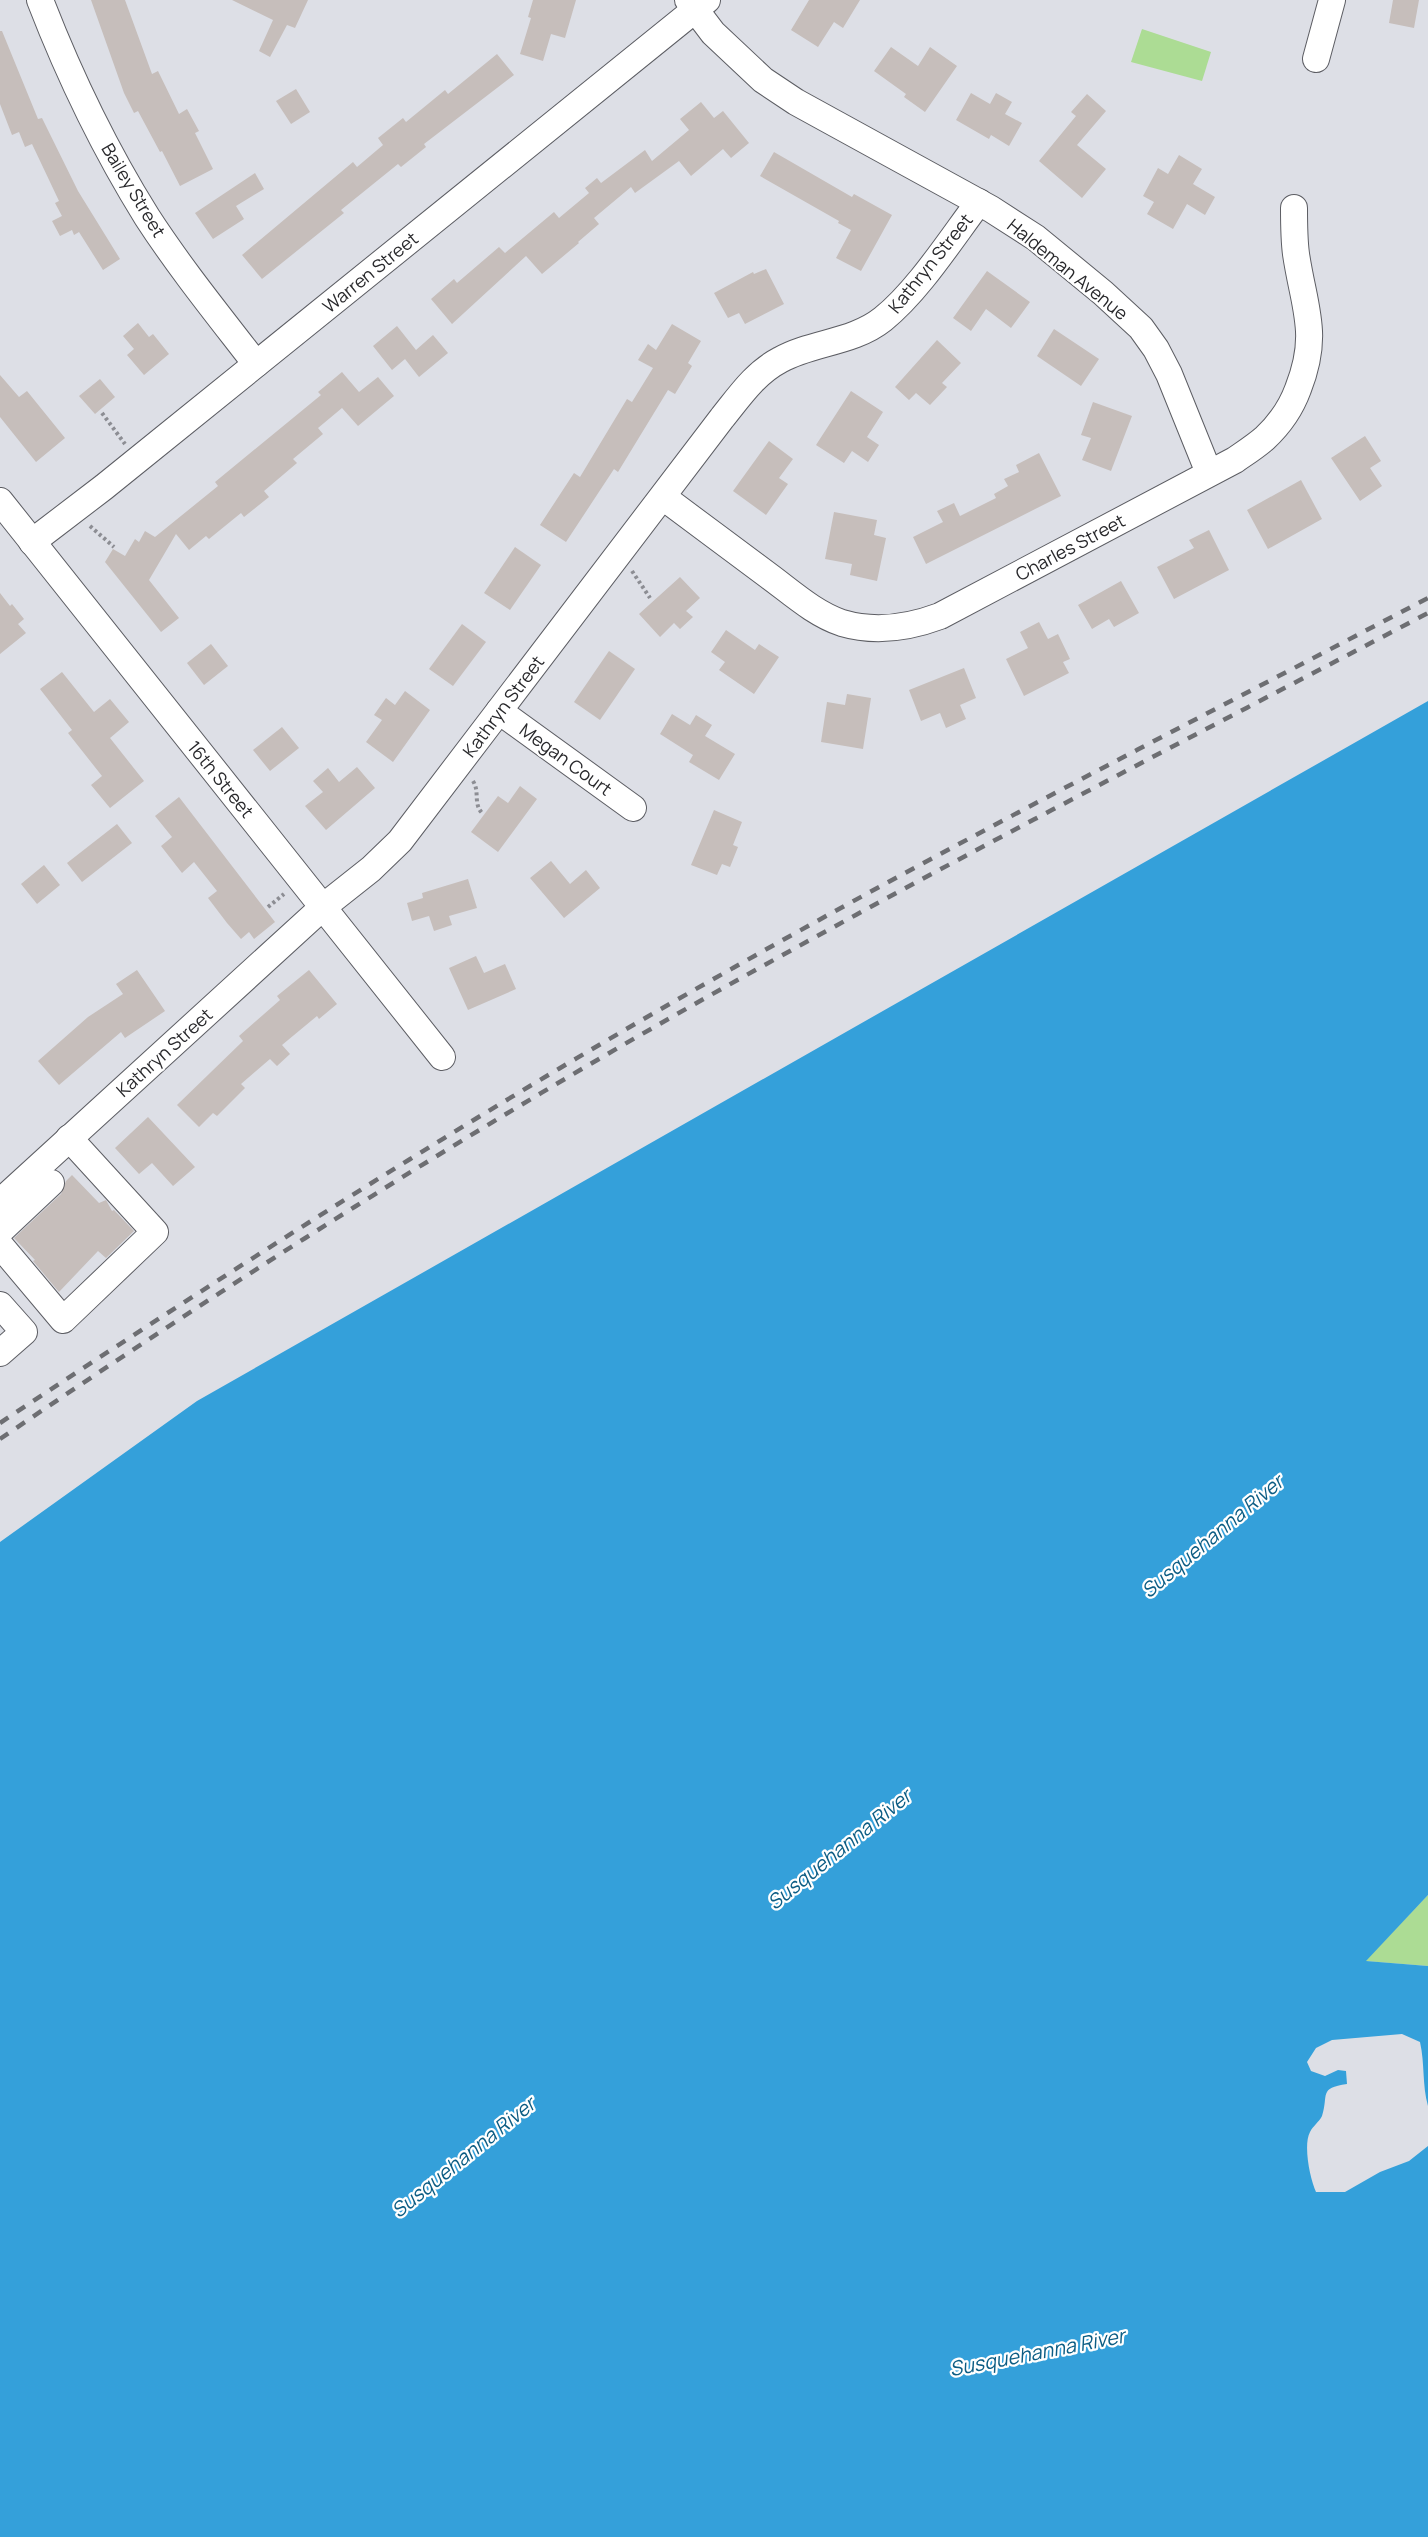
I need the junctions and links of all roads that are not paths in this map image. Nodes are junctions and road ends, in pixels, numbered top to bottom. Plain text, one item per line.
1 (40, 0) edge
2 (1332, 0) edge
3 (697, 3) edge
4 (1316, 59) dead end
5 (979, 202) junction
6 (1294, 208) dead end
7 (256, 364) junction
8 (1209, 473) junction
9 (663, 497) junction
10 (0, 501) edge
11 (32, 542) junction
12 (499, 711) junction
13 (633, 808) dead end
14 (323, 907) junction
15 (442, 1057) dead end
16 (69, 1138) junction
17 (51, 1183) dead end
18 (0, 1202) edge
19 (0, 1232) edge
20 (0, 1245) edge
21 (0, 1305) edge
22 (0, 1353) edge

1 - 7 street, Bailey Street
2 - 4 street
3 - 5 street, Haldeman Avenue
3 - 7 street, Warren Street
5 - 8 street, Haldeman Avenue
5 - 9 street, Kathryn Street
6 - 8 street, Charles Street
7 - 11 street, Warren Street
8 - 9 street, Charles Street
9 - 12 street, Kathryn Street
10 - 11 street, 16th Street
11 - 14 street, 16th Street
12 - 13 street, Megan Court
12 - 14 street, Kathryn Street
14 - 15 street, 16th Street
14 - 16 street, Kathryn Street
16 - 18 street, Kathryn Street
16 - 20 street
17 - 19 street
21 - 22 street

